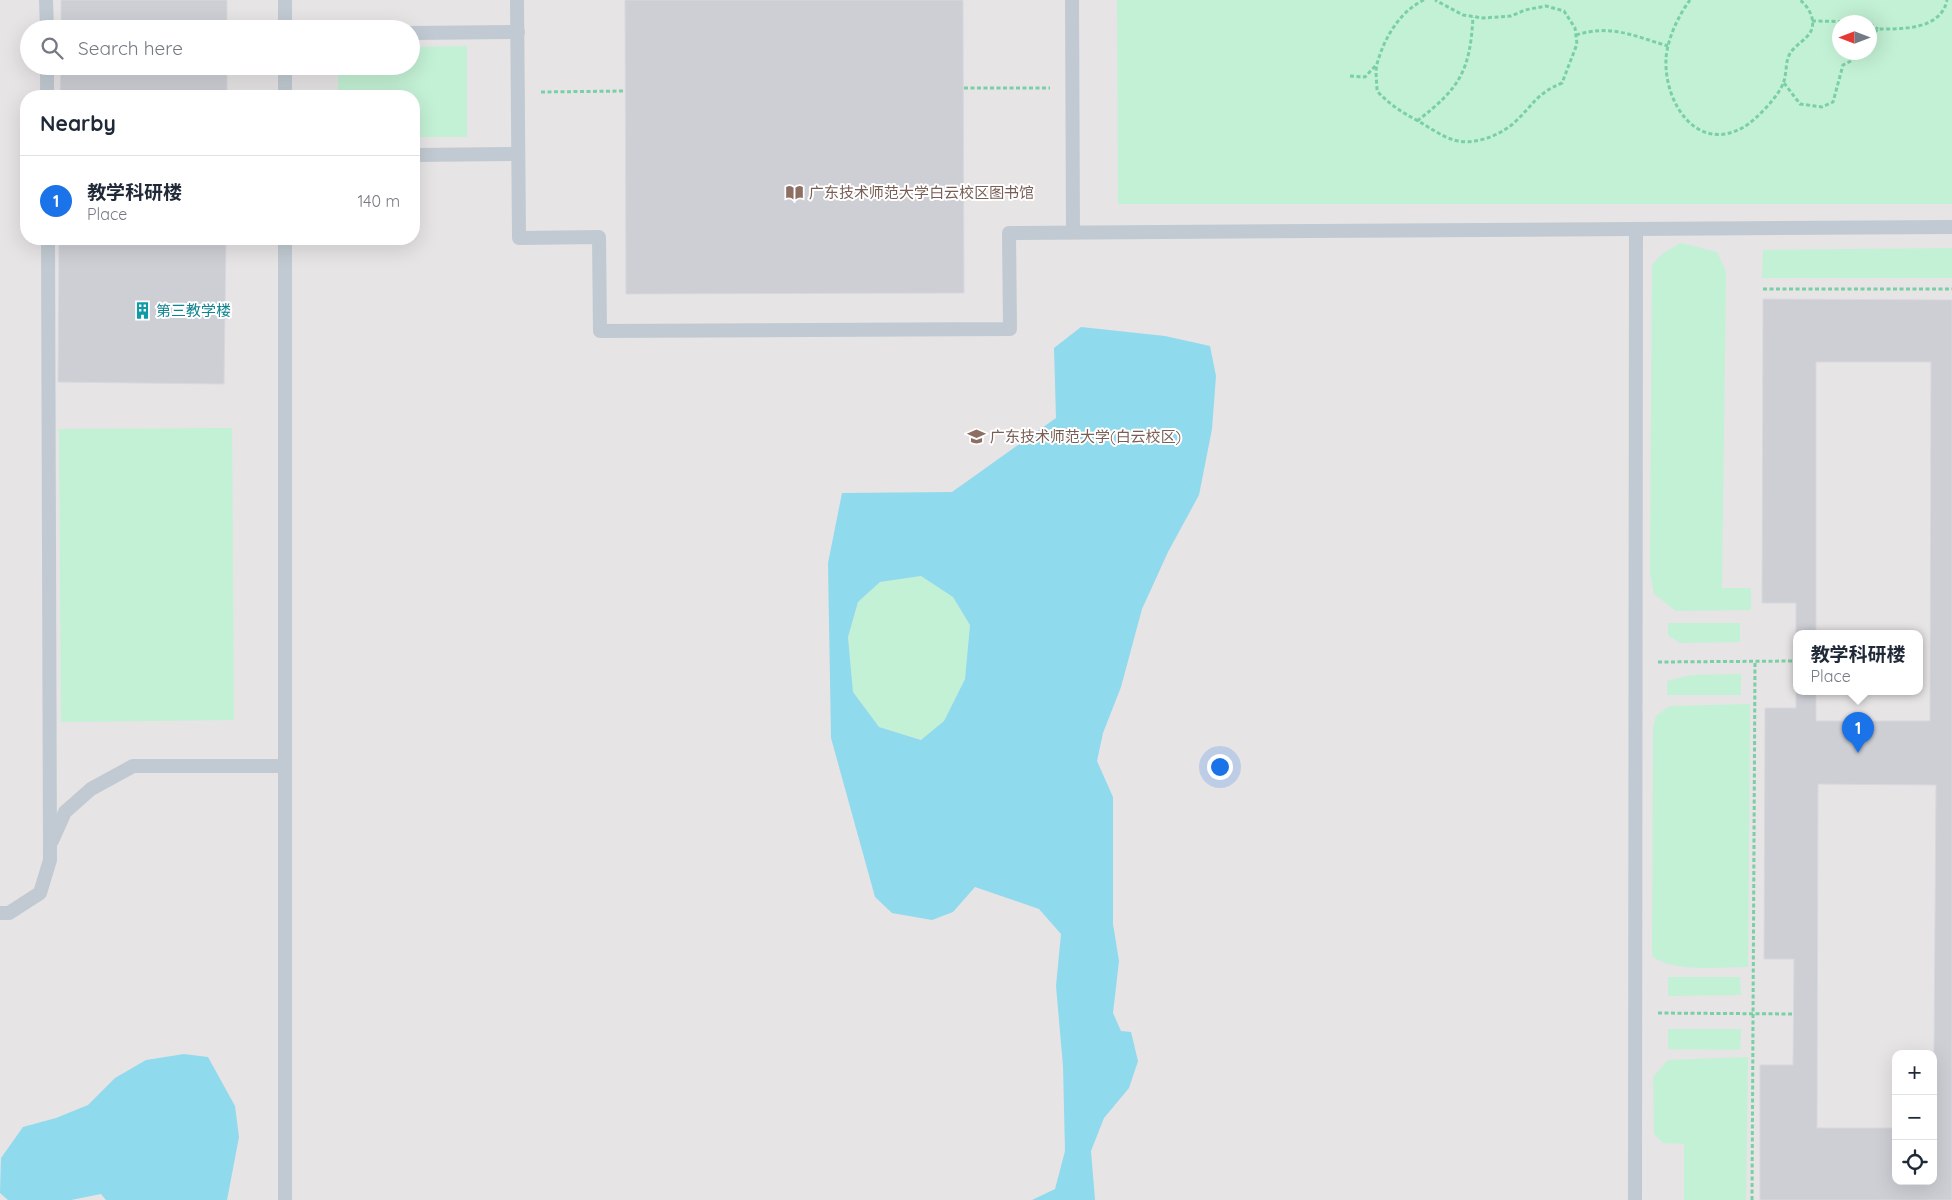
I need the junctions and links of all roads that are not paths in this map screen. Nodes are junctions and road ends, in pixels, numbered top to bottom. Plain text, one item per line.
1 (46, 0) edge
2 (285, 0) edge
3 (517, 0) edge
4 (1072, 0) edge
5 (46, 20) edge
6 (285, 20) edge
7 (518, 32) junction
8 (420, 33) edge
9 (47, 75) edge
10 (285, 75) edge
11 (47, 90) edge
12 (285, 90) edge
13 (420, 154) edge
14 (518, 154) junction
15 (1952, 227) edge
16 (1636, 229) junction
17 (1073, 232) junction
18 (48, 245) edge
19 (285, 245) edge
20 (285, 766) junction
21 (50, 845) junction
22 (0, 913) edge
23 (285, 1200) edge
24 (1634, 1200) edge

1 - 5 lane
2 - 6 lane
3 - 7 lane
4 - 17 lane
7 - 8 lane
7 - 14 lane
9 - 11 lane
10 - 12 lane
13 - 14 lane
14 - 17 lane
15 - 16 lane
16 - 17 lane
16 - 24 lane
18 - 21 lane
19 - 20 lane
20 - 21 lane
20 - 23 lane
21 - 22 lane

